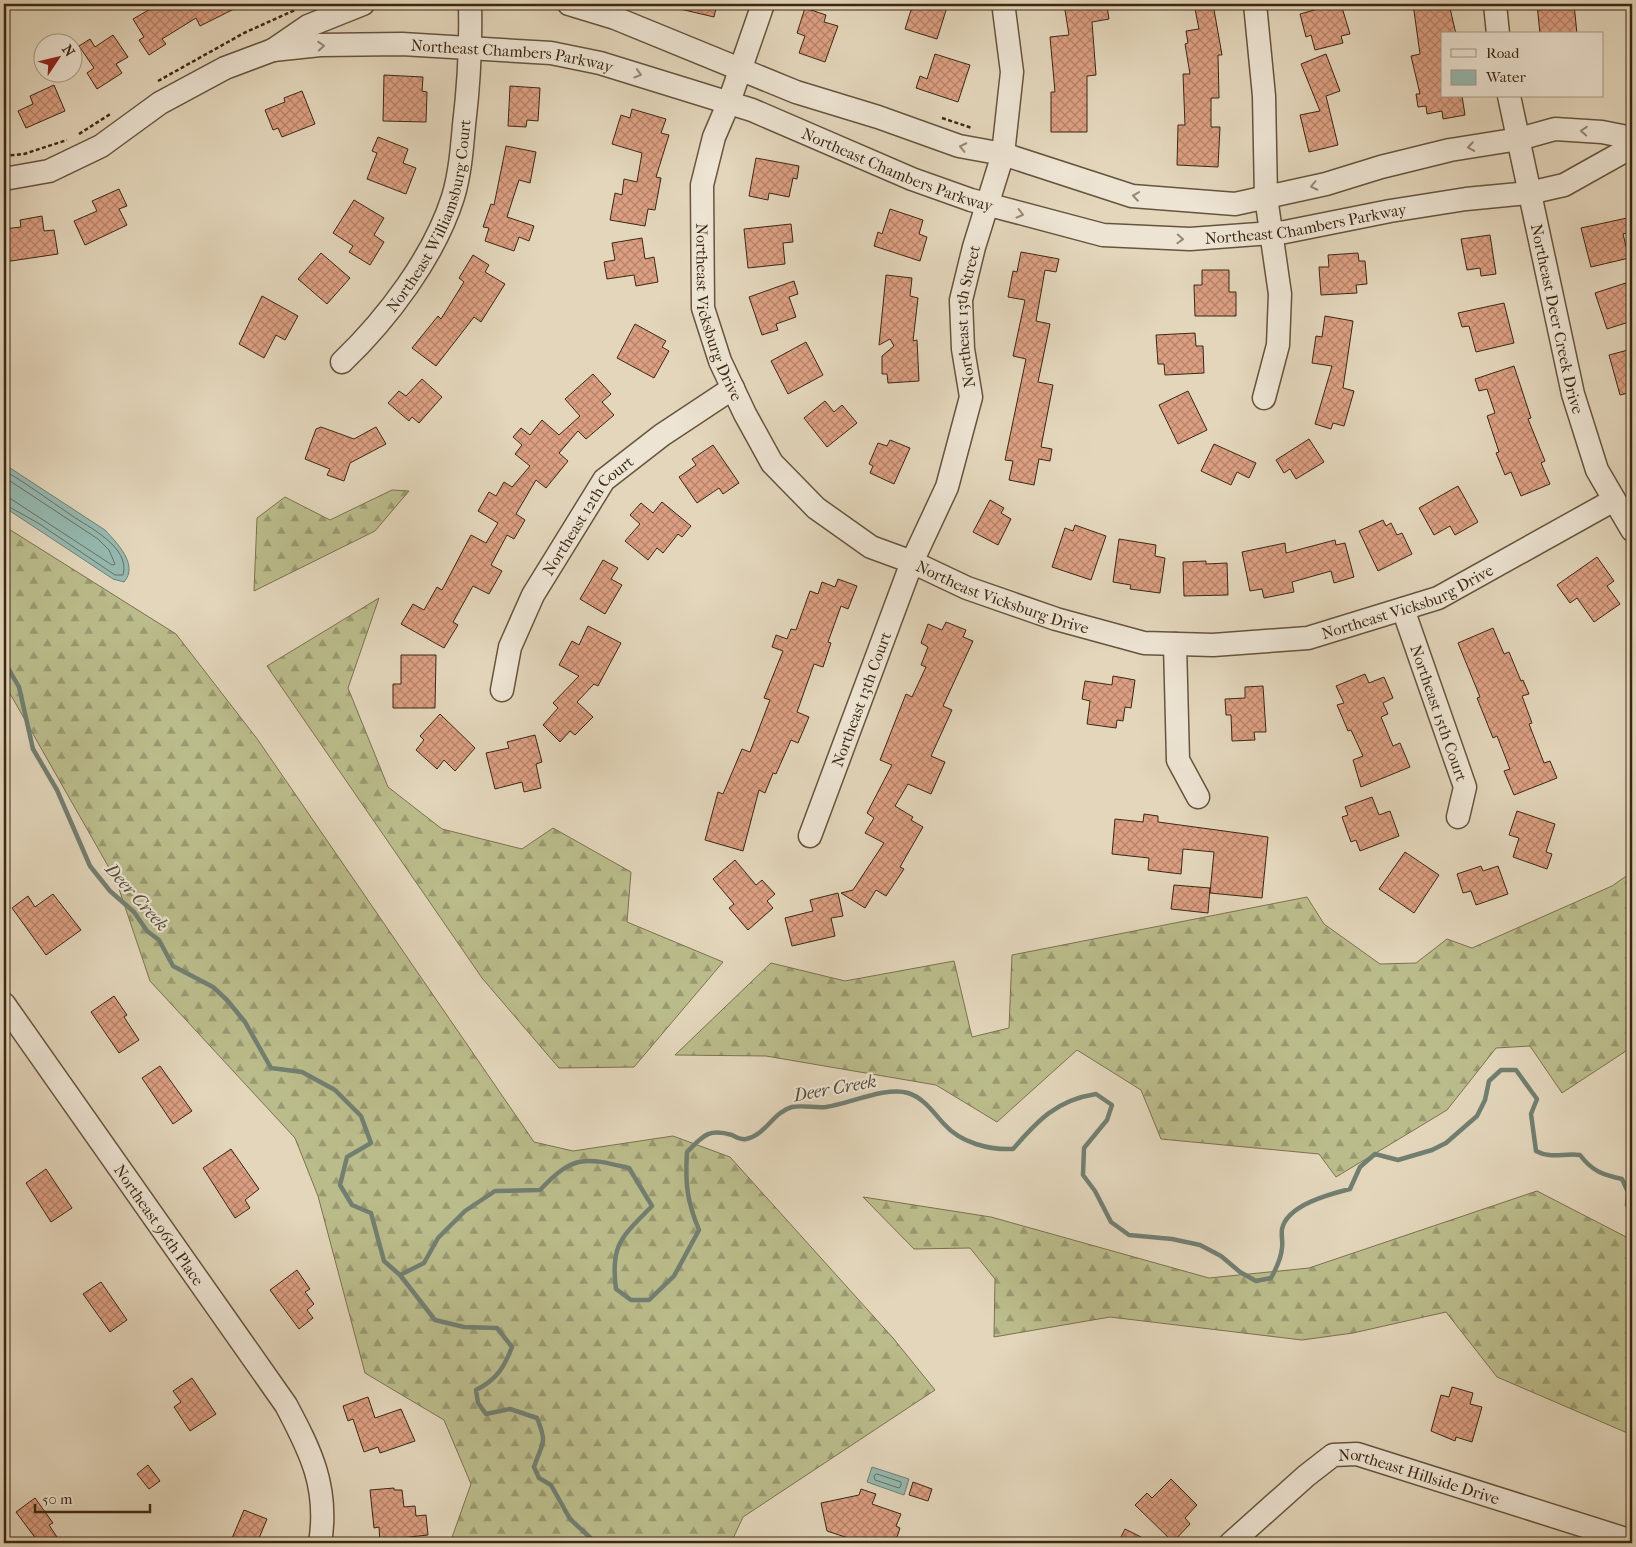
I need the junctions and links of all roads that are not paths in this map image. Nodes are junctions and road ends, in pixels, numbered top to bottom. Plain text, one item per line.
1 (363, 4) edge
2 (470, 4) edge
3 (569, 4) edge
4 (763, 4) edge
5 (1255, 4) edge
6 (1496, 4) edge
7 (1004, 10) dead end
8 (1498, 32) edge
9 (471, 48) junction
10 (273, 50) junction
11 (740, 71) junction
12 (1509, 98) edge
13 (729, 102) junction
14 (1632, 138) edge
15 (1519, 139) junction
16 (1632, 147) edge
17 (1002, 154) junction
18 (4, 179) edge
19 (1529, 193) junction
20 (1266, 197) junction
21 (987, 204) junction
22 (1272, 233) junction
23 (342, 362) dead end
24 (733, 388) junction
25 (1264, 398) dead end
26 (1614, 500) junction
27 (1632, 530) edge
28 (912, 562) junction
29 (1403, 609) junction
30 (1175, 644) junction
31 (502, 690) dead end
32 (1198, 797) dead end
33 (1458, 817) dead end
34 (810, 836) dead end
35 (4, 1004) edge
36 (1588, 1536) edge
37 (1632, 1541) edge
38 (320, 1543) edge
39 (1231, 1543) edge

1 - 10 street, Northeast Chambers Parkway
2 - 9 street, Northeast Williamsburg Court
3 - 11 street, Northeast Chambers Parkway
4 - 11 street, Northeast Vicksburg Drive
5 - 20 street
6 - 8 street
7 - 17 street
10 -> 9 street, Northeast Chambers Parkway
9 -> 13 street, Northeast Chambers Parkway
9 - 23 street, Northeast Williamsburg Court
10 - 18 street, Northeast Chambers Parkway
11 - 13 street, Northeast Vicksburg Drive
17 -> 11 street, Northeast Chambers Parkway
12 - 15 street, Northeast Deer Creek Drive
13 - 21 street, Northeast Chambers Parkway
13 - 24 street, Northeast Vicksburg Drive
14 -> 15 street, Northeast Chambers Parkway
15 - 19 street, Northeast Deer Creek Drive
15 -> 20 street, Northeast Chambers Parkway
16 - 19 street, Northeast Chambers Parkway
20 -> 17 street, Northeast Chambers Parkway
17 - 21 street, Northeast 13th Street
19 - 22 street, Northeast Chambers Parkway
19 - 26 street, Northeast Deer Creek Drive
20 - 22 street
21 -> 22 street, Northeast Chambers Parkway
21 - 28 street, Northeast 13th Street
22 - 25 street
24 - 28 street, Northeast Vicksburg Drive
24 - 31 street, Northeast 12th Court
26 - 27 street, Northeast Deer Creek Drive
26 - 29 street, Northeast Vicksburg Drive
28 - 30 street, Northeast Vicksburg Drive
28 - 34 street, Northeast 13th Court
29 - 30 street, Northeast Vicksburg Drive
29 - 33 street, Northeast 15th Court
30 - 32 street
35 - 38 street, Northeast 96th Place
36 - 37 street, Northeast Hillside Drive
36 - 39 street, Northeast Hillside Drive

